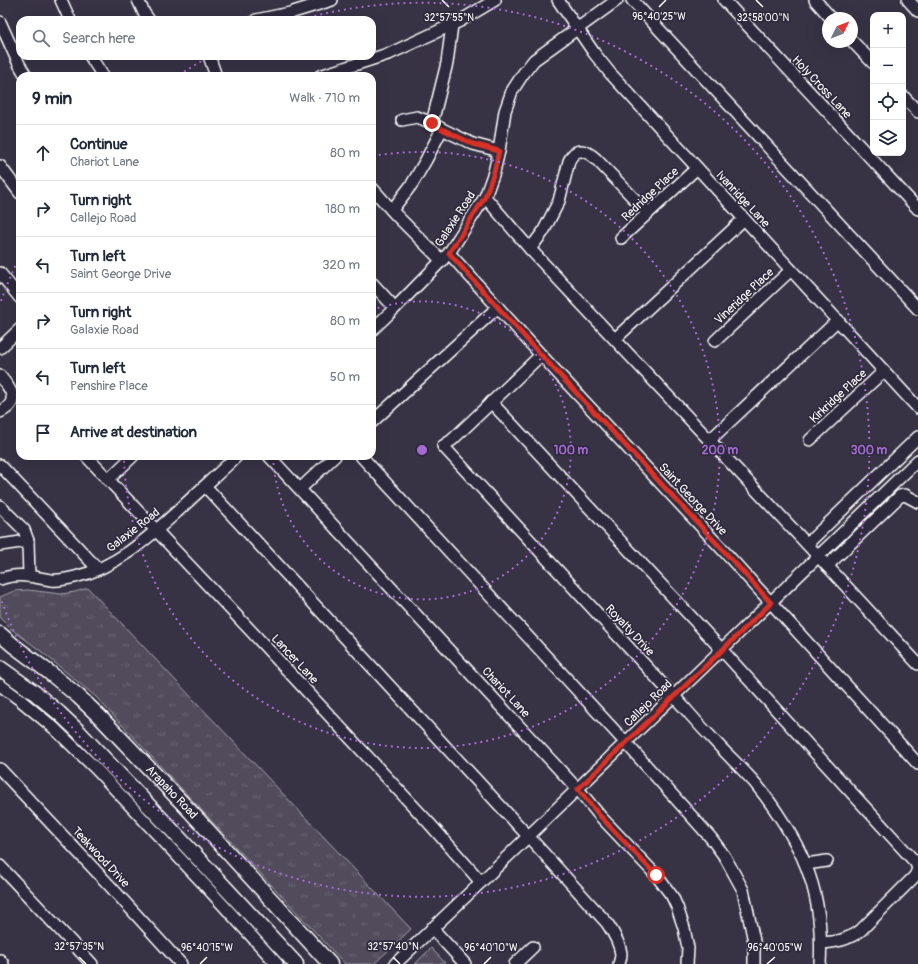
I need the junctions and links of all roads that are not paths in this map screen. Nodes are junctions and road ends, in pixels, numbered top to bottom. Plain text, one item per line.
1 (61, 0) edge
2 (138, 0) edge
3 (332, 0) edge
4 (495, 0) edge
5 (558, 0) edge
6 (617, 0) edge
7 (632, 0) edge
8 (724, 0) edge
9 (814, 0) edge
10 (908, 0) edge
11 (918, 11) edge
12 (825, 12) edge
13 (68, 16) edge
14 (147, 16) edge
15 (275, 16) edge
16 (0, 22) edge
17 (452, 24) junction
18 (578, 28) junction
19 (858, 47) edge
20 (16, 57) edge
21 (376, 58) edge
22 (17, 60) edge
23 (92, 60) edge
24 (210, 60) edge
25 (369, 60) edge
26 (870, 60) edge
27 (24, 72) edge
28 (100, 72) edge
29 (215, 72) edge
30 (332, 72) edge
31 (906, 99) edge
32 (918, 112) edge
33 (402, 120) dead end
34 (432, 123) junction
35 (442, 129) junction
36 (499, 151) junction
37 (0, 166) edge
38 (697, 168) junction
39 (16, 188) edge
40 (376, 192) edge
41 (485, 197) junction
42 (918, 209) edge
43 (392, 210) junction
44 (648, 213) junction
45 (744, 219) junction
46 (621, 238) dead end
47 (530, 249) junction
48 (445, 257) junction
49 (791, 270) junction
50 (0, 273) edge
51 (376, 287) edge
52 (16, 293) edge
53 (498, 307) junction
54 (395, 308) junction
55 (918, 308) edge
56 (838, 320) junction
57 (376, 326) edge
58 (16, 333) edge
59 (615, 339) junction
60 (715, 341) dead end
61 (0, 348) edge
62 (541, 355) junction
63 (884, 371) junction
64 (0, 376) edge
65 (491, 402) junction
66 (918, 408) edge
67 (0, 412) edge
68 (376, 418) edge
69 (918, 436) edge
70 (710, 440) junction
71 (810, 440) dead end
72 (90, 460) edge
73 (129, 460) edge
74 (233, 460) edge
75 (273, 460) edge
76 (331, 460) edge
77 (365, 460) edge
78 (918, 460) edge
79 (0, 465) edge
80 (108, 480) junction
81 (205, 486) junction
82 (300, 489) junction
83 (918, 502) edge
84 (0, 506) edge
85 (156, 530) junction
86 (28, 541) junction
87 (807, 544) junction
88 (0, 545) edge
89 (819, 556) junction
90 (828, 566) junction
91 (98, 569) junction
92 (29, 576) junction
93 (0, 579) edge
94 (771, 603) junction
95 (0, 634) edge
96 (722, 650) junction
97 (918, 664) edge
98 (0, 668) edge
99 (0, 685) edge
100 (674, 696) junction
101 (626, 743) junction
102 (918, 764) edge
103 (0, 769) edge
104 (578, 789) junction
105 (528, 836) junction
106 (827, 861) dead end
107 (806, 864) junction
108 (0, 866) edge
109 (481, 882) junction
110 (432, 928) junction
111 (821, 943) junction
112 (533, 947) dead end
113 (0, 960) edge
114 (4, 964) edge
115 (92, 964) edge
116 (181, 964) edge
117 (277, 964) edge
118 (296, 964) edge
119 (330, 964) edge
120 (395, 964) edge
121 (465, 964) edge
122 (515, 964) edge
123 (619, 964) edge
124 (687, 964) edge
125 (754, 964) edge
126 (820, 964) edge

1 - 13 street
2 - 14 street
3 - 15 street
4 - 17 street
5 - 18 street, Ivanridge Lane
6 - 18 street, Galaxie Road
7 - 55 street
8 - 42 street, Holy Cross Lane
9 - 12 street
10 - 11 street
16 - 20 street
17 - 21 street
17 - 34 street
18 - 36 street, Galaxie Road
18 - 38 street, Ivanridge Lane
19 - 26 street
22 - 27 street
23 - 28 street
24 - 29 street
25 - 30 street
31 - 32 street
33 - 34 street
34 - 35 street
35 - 36 street
35 - 43 street
36 - 41 street, Galaxie Road
37 - 39 street
38 - 44 street, Redridge Place
38 - 45 street, Ivanridge Lane
40 - 43 street, Saint George Drive
41 - 47 street
41 - 48 street, Galaxie Road
43 - 48 street, Saint George Drive
44 - 46 street, Redridge Place
44 - 47 street
45 - 49 street, Ivanridge Lane
45 - 59 street
47 - 59 street
48 - 53 street, Saint George Drive
48 - 54 street, Galaxie Road
49 - 56 street, Ivanridge Lane
49 - 60 street, Vineridge Place
50 - 52 street
51 - 54 street
53 - 62 street, Saint George Drive
53 - 68 street
54 - 57 street, Galaxie Road
56 - 63 street, Ivanridge Lane
56 - 70 street
58 - 61 street
59 - 70 street
62 - 65 street, Royalty Drive
62 - 94 street, Saint George Drive
63 - 66 street, Ivanridge Lane
63 - 71 street, Kirkridge Place
64 - 67 street
65 - 96 street
65 - 100 street, Royalty Drive
69 - 87 street
70 - 87 street
72 - 80 street, Lancer Lane
73 - 80 street
74 - 81 street, Galaxie Road
75 - 82 street, Chariot Lane
76 - 82 street
77 - 101 street
78 - 89 street, Callejo Road
79 - 91 street
80 - 85 street, Lancer Lane
81 - 85 street, Galaxie Road
81 - 105 street
82 - 104 street, Chariot Lane
83 - 90 street
84 - 86 street
85 - 91 street, Galaxie Road
85 - 109 street, Lancer Lane
86 - 88 street
86 - 92 street
87 - 89 street
89 - 90 street
89 - 94 street, Callejo Road
90 - 97 street
91 - 92 street, Galaxie Road
92 - 93 street, Galaxie Road
94 - 96 street, Callejo Road
94 - 102 street, Saint George Drive
95 - 119 main road, Arapaho Road
96 - 100 street, Callejo Road
96 - 111 street
98 - 118 main road, Arapaho Road
99 - 117 street
100 - 101 street, Callejo Road
100 - 107 street, Royalty Drive
101 - 104 street, Callejo Road
101 - 125 street
103 - 116 street, Teakwood Drive
104 - 105 street, Callejo Road
104 - 124 street, Chariot Lane
105 - 109 street, Callejo Road
105 - 123 street
106 - 107 street
107 - 111 street, Royalty Drive
108 - 115 street
109 - 110 street, Callejo Road
110 - 120 street, Callejo Road
110 - 121 street
111 - 126 street, Royalty Drive
112 - 122 street
113 - 114 street

